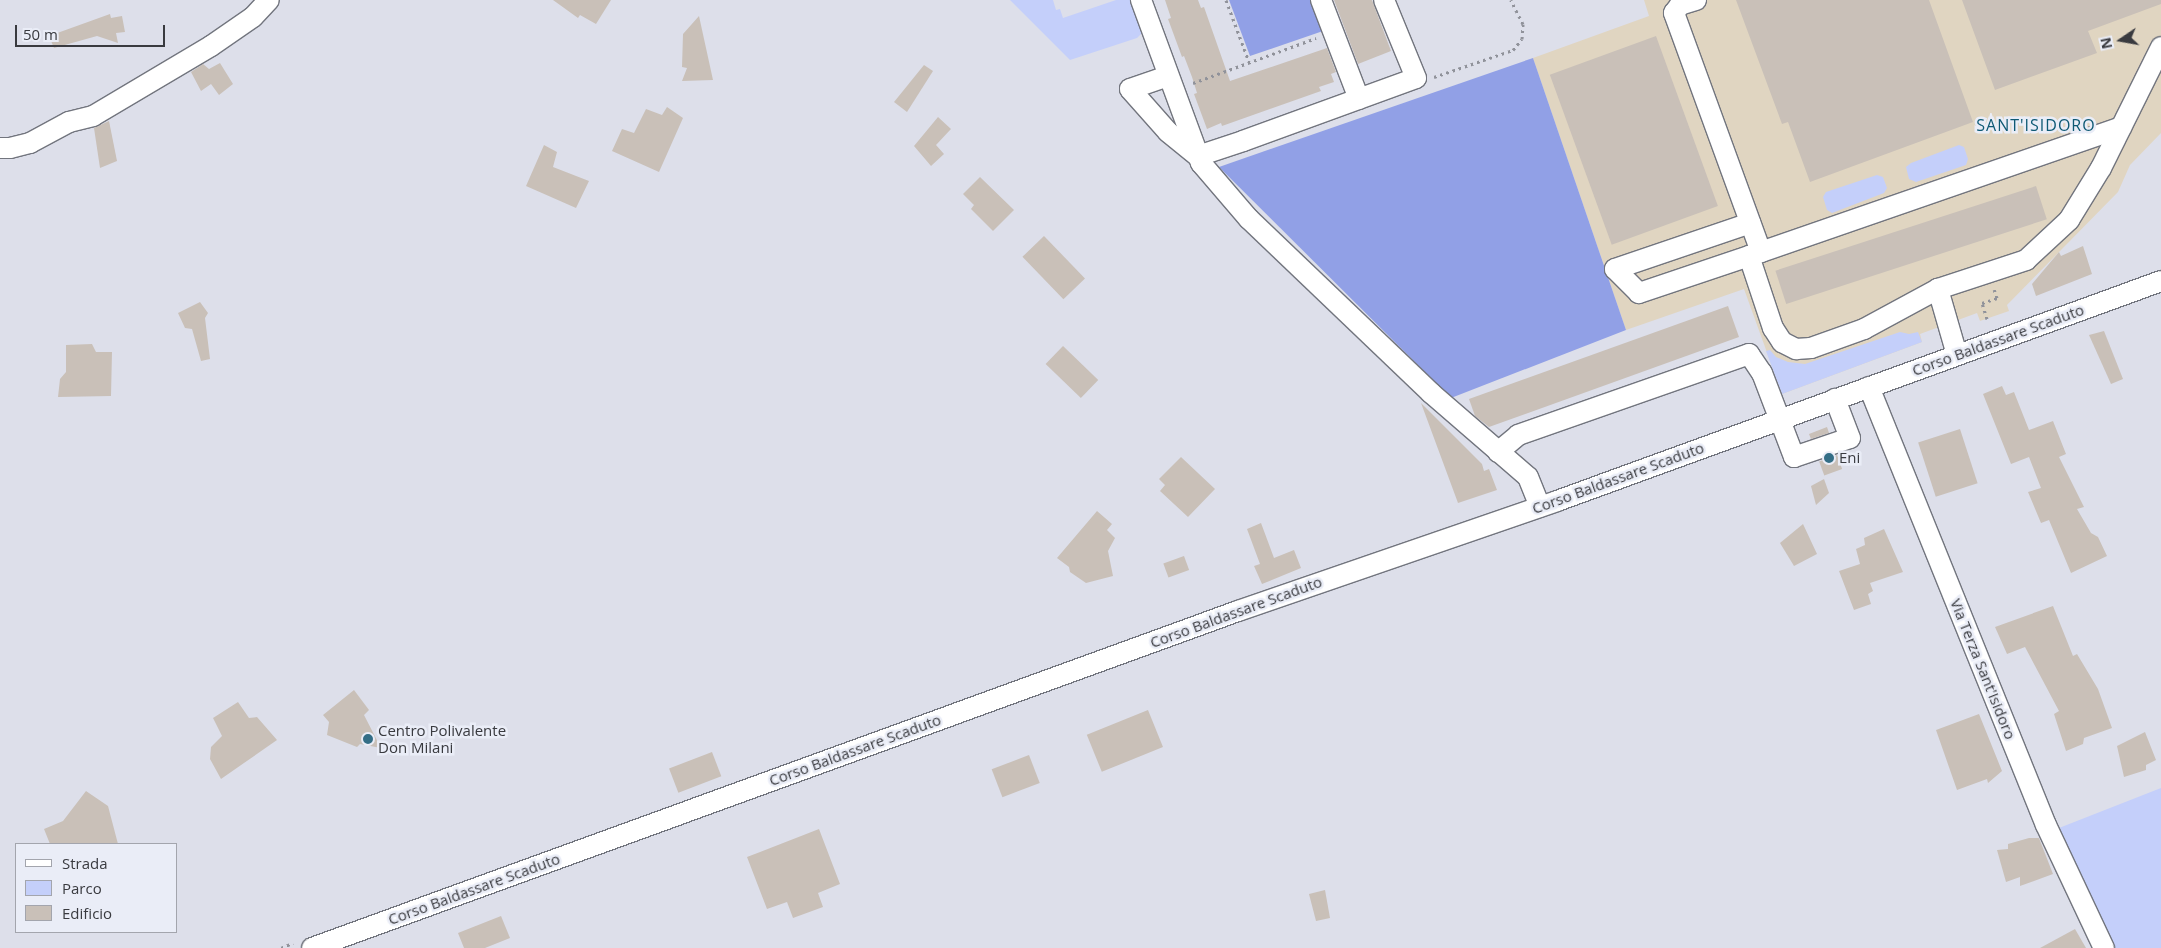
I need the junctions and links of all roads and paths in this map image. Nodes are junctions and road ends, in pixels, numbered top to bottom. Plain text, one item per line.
1 (269, 0) edge
2 (1142, 0) edge
3 (1226, 0) edge
4 (1321, 0) edge
5 (1384, 0) edge
6 (1511, 0) edge
7 (1696, 0) edge
8 (1333, 31) junction
9 (2161, 47) edge
10 (1249, 62) junction
11 (1168, 76) junction
12 (1416, 78) junction
13 (1194, 83) dead end
14 (1358, 98) junction
15 (2121, 127) junction
16 (0, 148) edge
17 (1198, 156) junction
18 (1750, 223) junction
19 (1755, 254) junction
20 (1989, 272) junction
21 (2161, 282) edge
22 (1938, 289) junction
23 (1988, 319) dead end
24 (1957, 355) junction
25 (1869, 387) junction
26 (1835, 399) junction
27 (1780, 419) junction
28 (1498, 452) junction
29 (1540, 507) junction
30 (322, 946) edge
31 (2104, 948) edge

1 - 16 street
2 - 11 street
3 - 10 path
4 - 8 street
5 - 12 street
6 - 12 path
7 - 18 street
8 - 10 path
8 - 14 street
9 - 15 street
10 - 13 path
11 - 17 street
11 - 17 street
12 - 14 street
14 - 17 street
15 - 19 street
15 - 20 street
17 - 28 street
18 - 19 street
18 - 19 street
19 - 22 street
20 - 22 street
20 - 23 path
21 - 24 street, Corso Baldassare Scaduto
22 - 24 street
24 - 25 street, Corso Baldassare Scaduto
25 - 26 street, Corso Baldassare Scaduto
25 - 31 street, Via Terza Sant'Isidoro
26 - 27 street, Corso Baldassare Scaduto
26 - 27 street
27 - 28 street
27 - 29 street, Corso Baldassare Scaduto
28 - 29 street
29 - 30 street, Corso Baldassare Scaduto

